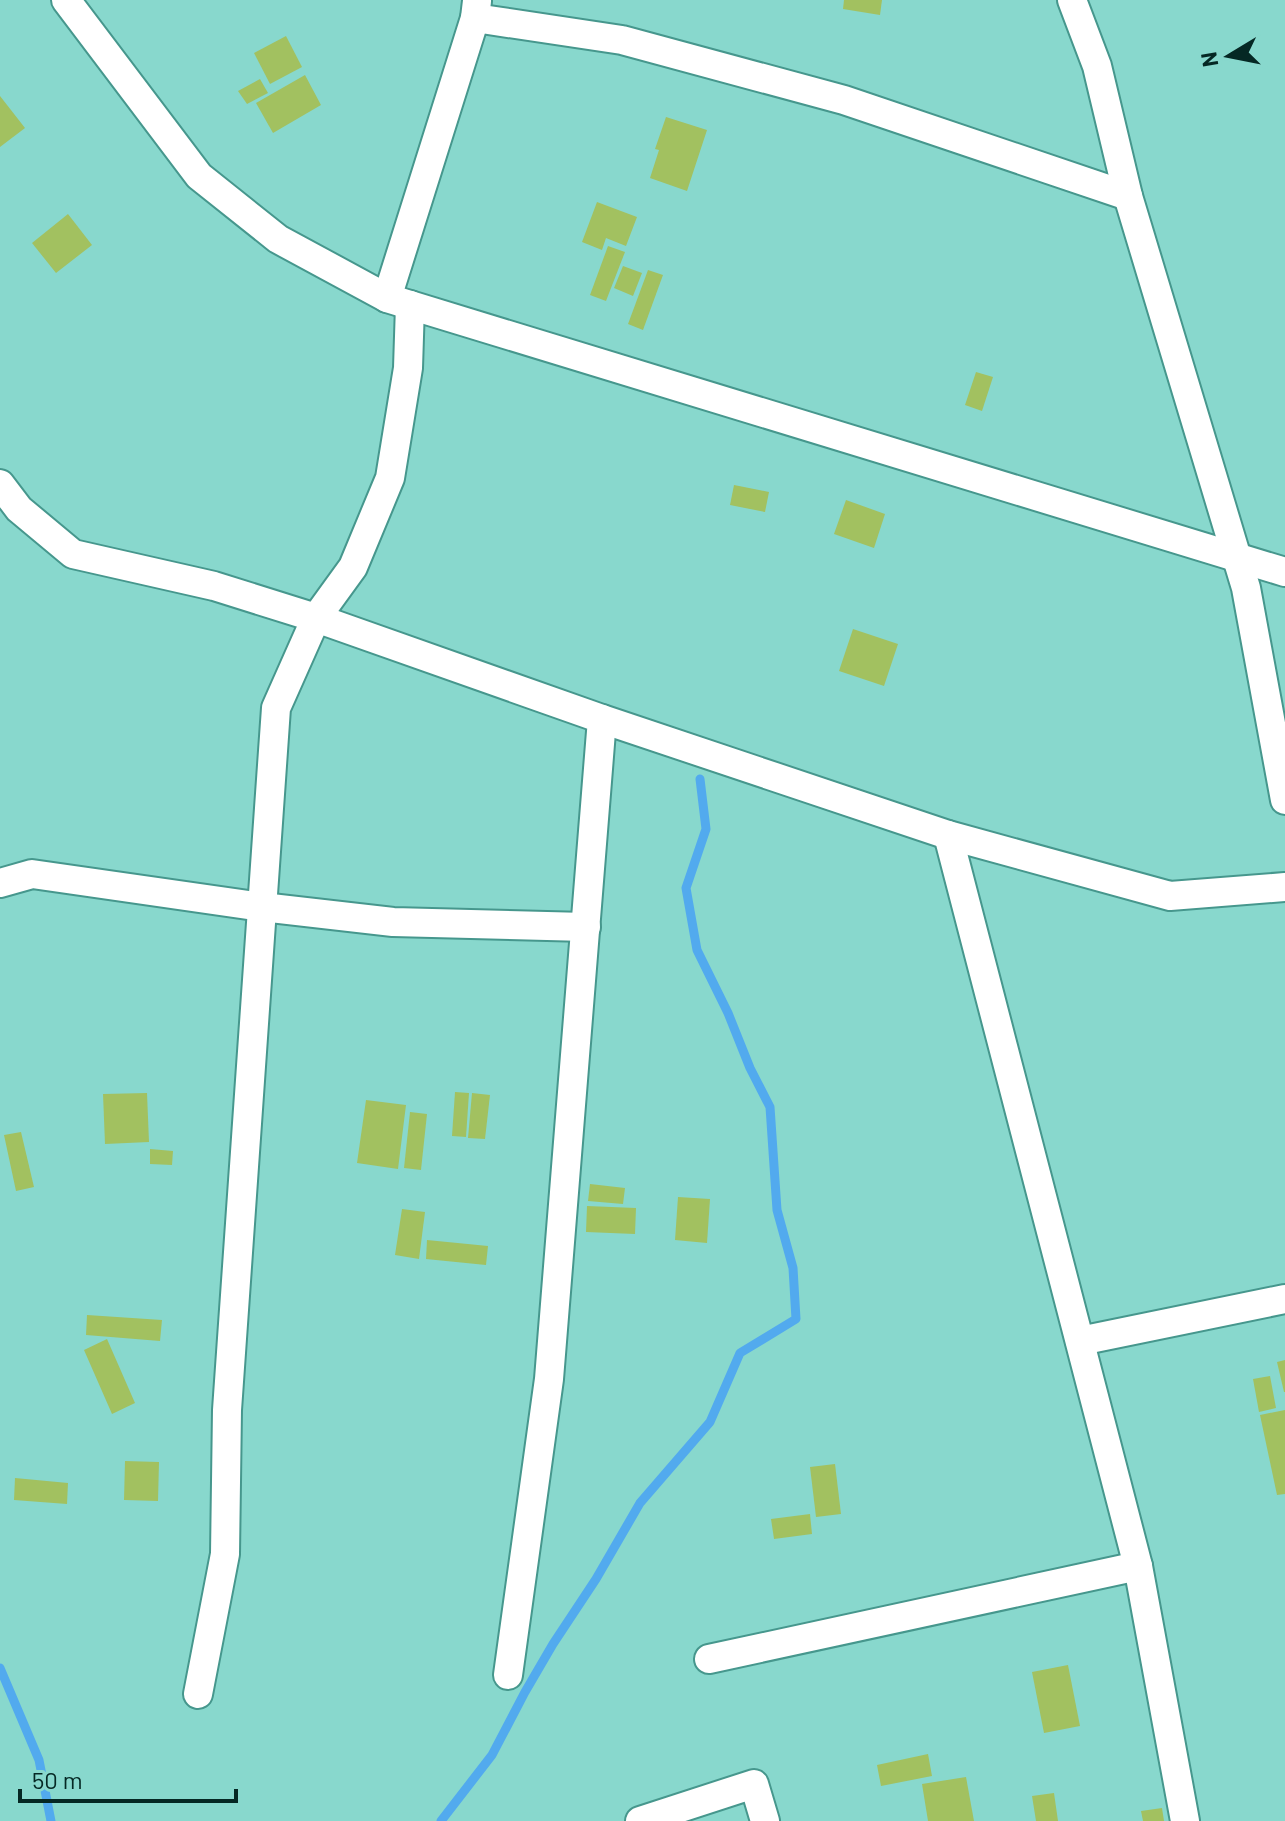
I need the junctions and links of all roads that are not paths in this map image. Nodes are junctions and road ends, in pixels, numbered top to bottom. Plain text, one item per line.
1 (66, 0) edge
2 (1072, 0) edge
3 (476, 9) edge
4 (1128, 196) junction
5 (398, 302) junction
6 (0, 484) edge
7 (1236, 556) junction
8 (1285, 572) edge
9 (316, 618) junction
10 (602, 719) junction
11 (1285, 800) edge
12 (948, 835) junction
13 (0, 883) edge
14 (1285, 887) edge
15 (262, 907) junction
16 (586, 927) junction
17 (1285, 1299) edge
18 (1080, 1341) junction
19 (1138, 1566) junction
20 (709, 1659) dead end
21 (508, 1675) dead end
22 (198, 1694) dead end
23 (640, 1821) edge
24 (765, 1821) edge
25 (1185, 1821) edge

1 - 5 street
2 - 4 street
3 - 4 street
3 - 5 street
4 - 7 street
5 - 7 street
5 - 9 street
6 - 9 street
7 - 8 street
7 - 11 street
9 - 10 street
9 - 15 street
10 - 12 street
10 - 16 street
12 - 14 street
12 - 18 street
13 - 15 street
15 - 16 street
15 - 22 street
16 - 21 street
17 - 18 street
18 - 19 street
19 - 20 street
19 - 25 street
23 - 24 street

